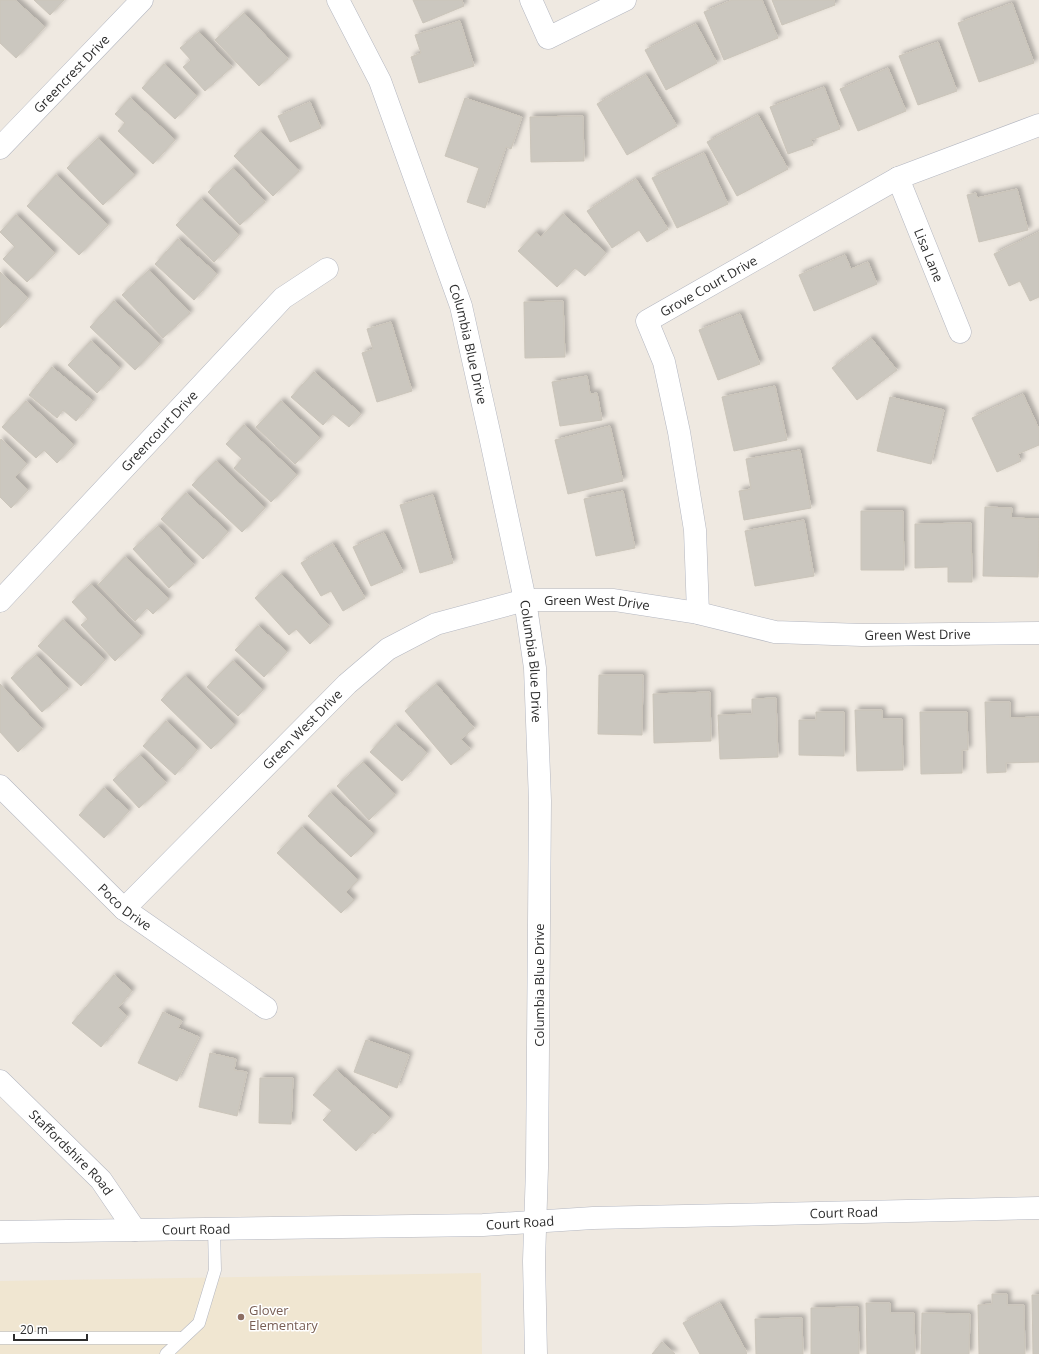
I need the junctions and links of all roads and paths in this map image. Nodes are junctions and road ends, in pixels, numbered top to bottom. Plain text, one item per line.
1 (142, 0) edge
2 (338, 0) edge
3 (531, 0) edge
4 (625, 0) edge
5 (1039, 125) edge
6 (0, 148) edge
7 (898, 178) junction
8 (327, 269) dead end
9 (960, 332) dead end
10 (525, 600) junction
11 (0, 601) edge
12 (698, 613) junction
13 (1039, 633) edge
14 (0, 786) edge
15 (124, 909) junction
16 (266, 1008) dead end
17 (0, 1081) edge
18 (1039, 1208) edge
19 (536, 1221) junction
20 (214, 1229) junction
21 (135, 1230) junction
22 (0, 1232) edge
23 (0, 1338) edge
24 (182, 1338) junction
25 (166, 1354) edge
26 (536, 1354) edge

1 - 6 street, Greencrest Drive
2 - 10 street, Columbia Blue Drive
3 - 4 street
5 - 7 street, Grove Court Drive
7 - 9 street, Lisa Lane
7 - 12 street, Grove Court Drive
8 - 11 street, Greencourt Drive
10 - 12 street, Green West Drive
10 - 15 street, Green West Drive
10 - 19 street, Columbia Blue Drive
12 - 13 street, Green West Drive
14 - 15 street, Poco Drive
15 - 16 street, Poco Drive
17 - 21 street, Staffordshire Road
18 - 19 street, Court Road
19 - 20 street, Court Road
19 - 26 street, Columbia Blue Drive
20 - 21 street, Court Road
20 - 24 lane
21 - 22 street, Court Road
23 - 24 lane
24 - 25 lane

